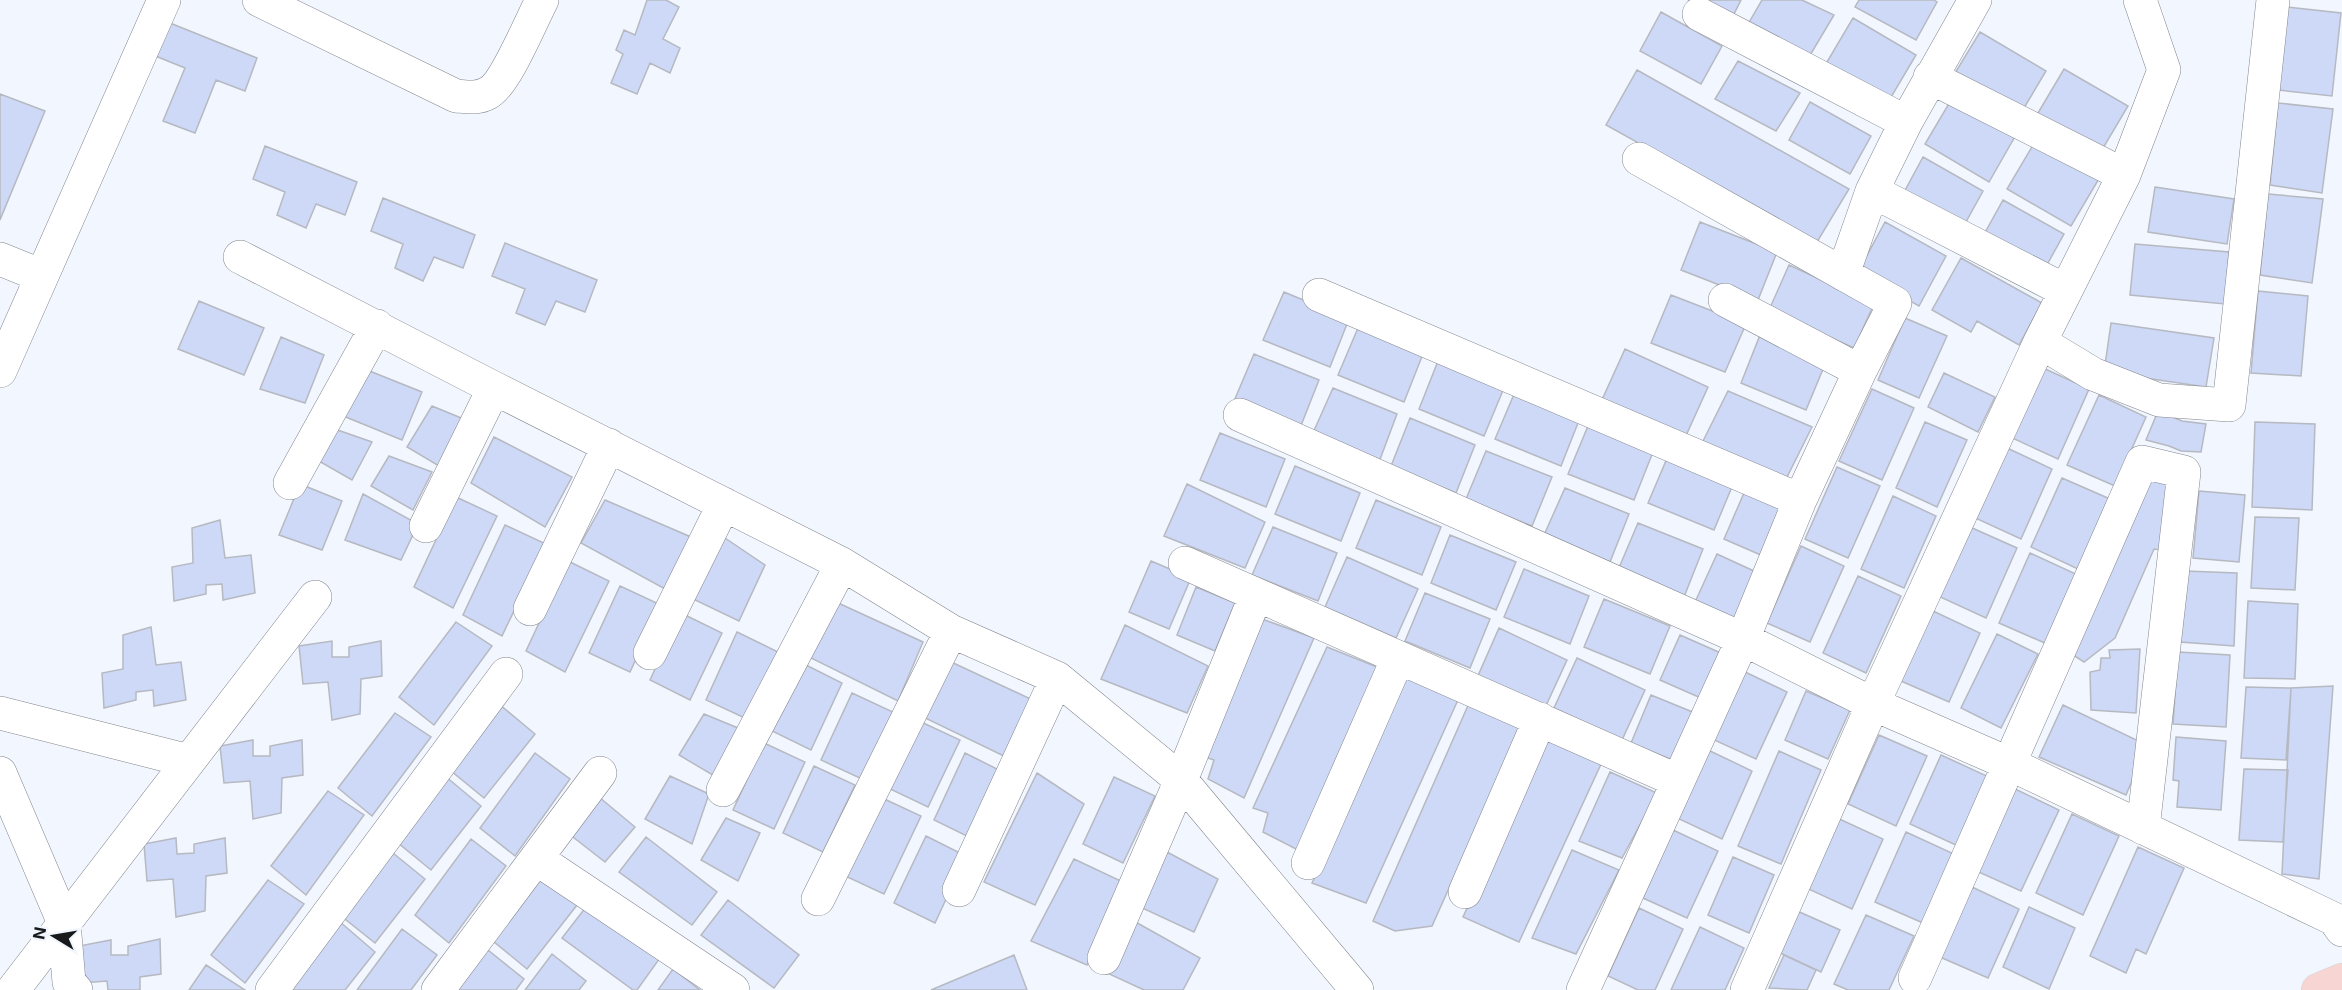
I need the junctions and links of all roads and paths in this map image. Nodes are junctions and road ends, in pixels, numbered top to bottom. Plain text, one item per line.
1 (164, 0) edge
2 (259, 0) edge
3 (542, 0) edge
4 (1975, 0) edge
5 (2140, 0) edge
6 (2273, 0) edge
7 (1699, 14) dead end
8 (1930, 77) junction
9 (1906, 122) junction
10 (1638, 159) dead end
11 (2124, 176) junction
12 (1872, 191) junction
13 (240, 256) dead end
14 (0, 259) edge
15 (1843, 274) junction
16 (42, 276) junction
17 (2064, 290) junction
18 (1320, 295) dead end
19 (1725, 300) dead end
20 (377, 326) junction
21 (2040, 342) junction
22 (0, 371) edge
23 (1860, 371) junction
24 (494, 388) junction
25 (1240, 415) dead end
26 (609, 445) junction
27 (290, 483) dead end
28 (1800, 500) junction
29 (724, 504) junction
30 (426, 526) dead end
31 (1185, 563) dead end
32 (842, 564) junction
33 (1256, 595) junction
34 (315, 597) dead end
35 (530, 609) dead end
36 (951, 631) junction
37 (1743, 639) junction
38 (650, 653) dead end
39 (1398, 658) junction
40 (506, 674) dead end
41 (1057, 678) junction
42 (1873, 704) junction
43 (0, 713) edge
44 (1540, 719) junction
45 (189, 761) junction
46 (2010, 764) junction
47 (0, 773) edge
48 (600, 773) dead end
49 (1181, 780) junction
50 (1678, 781) junction
51 (723, 790) dead end
52 (2143, 828) junction
53 (537, 859) junction
54 (1308, 863) dead end
55 (959, 890) dead end
56 (1465, 892) dead end
57 (818, 898) dead end
58 (64, 923) junction
59 (2342, 930) edge
60 (1104, 958) dead end
61 (1915, 978) dead end
62 (2342, 980) edge
63 (13, 990) edge
64 (76, 990) edge
65 (272, 990) edge
66 (438, 990) edge
67 (733, 990) edge
68 (1357, 990) edge
69 (1583, 990) edge
70 (1747, 990) edge
71 (2318, 990) edge

1 - 16 street
2 - 3 street
4 - 8 street
5 - 11 street
6 - 21 street
7 - 9 street
8 - 9 street
8 - 11 street
9 - 12 street
10 - 15 street
11 - 17 street
12 - 15 street
12 - 17 street
13 - 20 street
14 - 16 street
15 - 23 street
16 - 22 street
17 - 21 street
18 - 28 street
19 - 23 street
20 - 24 street
20 - 27 street
21 - 42 street
23 - 28 street
24 - 26 street
24 - 30 street
25 - 37 street
26 - 29 street
26 - 35 street
28 - 37 street
29 - 32 street
29 - 38 street
31 - 33 street
32 - 36 street
32 - 51 street
33 - 39 street
33 - 49 street
34 - 45 street
36 - 41 street
36 - 57 street
37 - 42 street
37 - 50 street
39 - 44 street
39 - 54 street
40 - 65 street
41 - 49 street
41 - 55 street
42 - 46 street
42 - 70 street
43 - 45 street
44 - 50 street
44 - 56 street
45 - 58 street
46 - 52 street
46 - 52 street
46 - 61 street
47 - 58 street
48 - 53 street
49 - 60 street
49 - 68 street
50 - 69 street
52 - 59 street
53 - 66 street
53 - 67 street
58 - 63 street
58 - 64 street
62 - 71 main road

